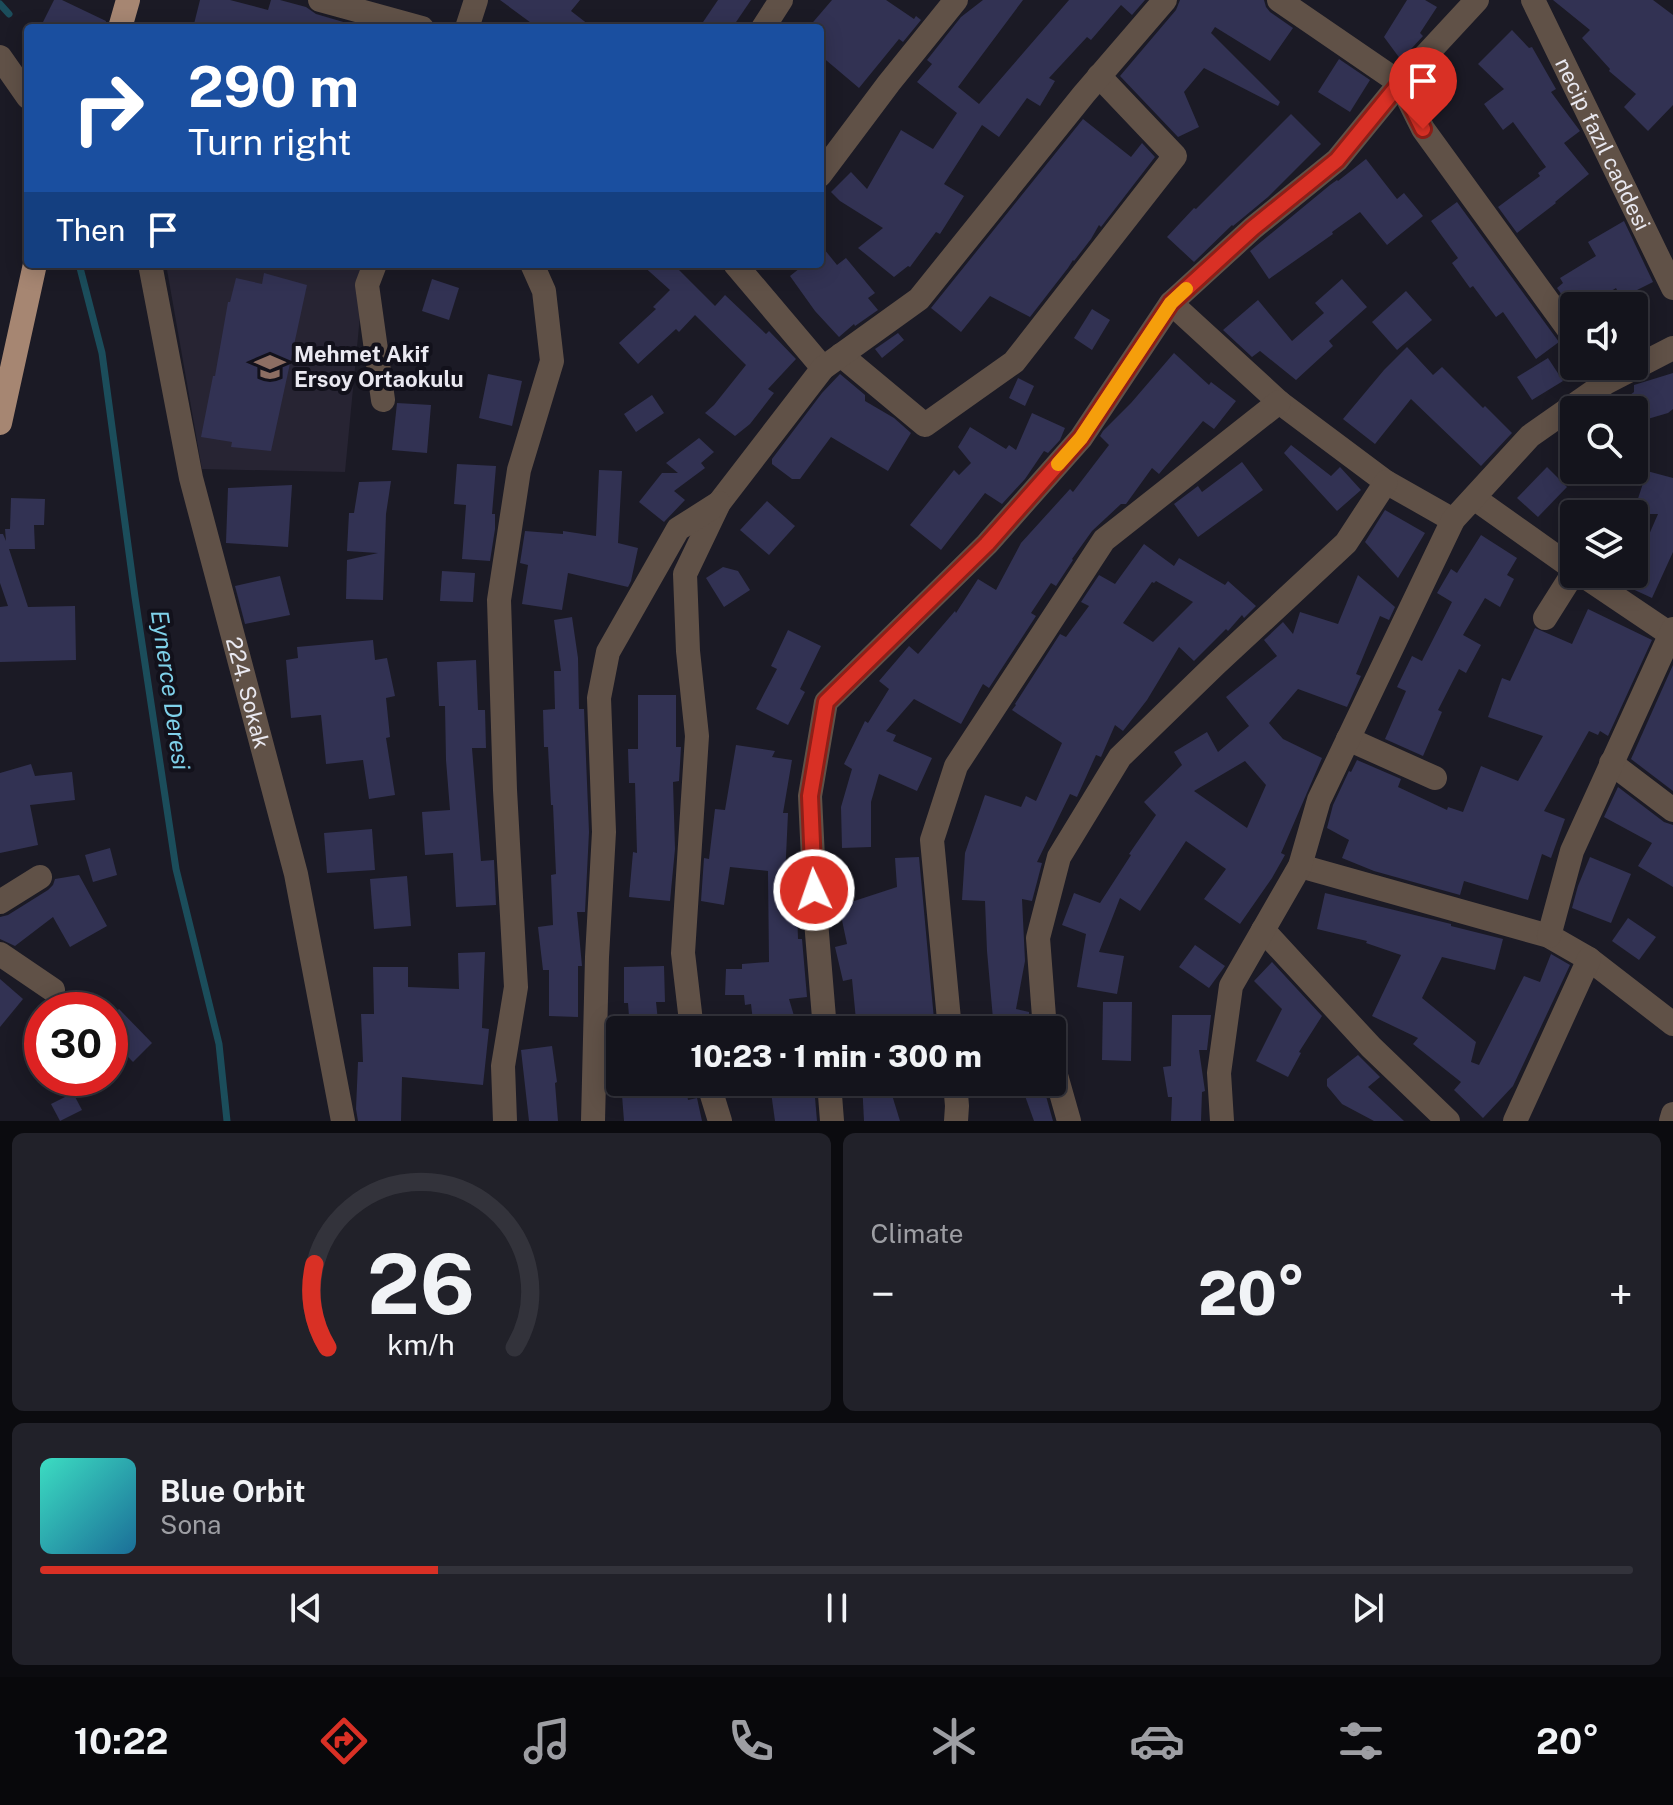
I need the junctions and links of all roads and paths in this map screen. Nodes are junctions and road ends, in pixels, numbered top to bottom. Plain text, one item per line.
1 (128, 0) edge
2 (320, 0) edge
3 (476, 0) edge
4 (781, 0) edge
5 (956, 0) edge
6 (1165, 0) edge
7 (1279, 0) edge
8 (1477, 0) edge
9 (1533, 0) edge
10 (121, 24) edge
11 (407, 24) edge
12 (468, 24) edge
13 (766, 24) edge
14 (0, 57) edge
15 (1099, 76) junction
16 (1400, 83) junction
17 (24, 91) edge
18 (824, 170) edge
19 (34, 268) edge
20 (151, 268) edge
21 (373, 268) edge
22 (534, 268) edge
23 (744, 268) edge
24 (1673, 288) edge
25 (1171, 303) junction
26 (1560, 318) edge
27 (1673, 348) edge
28 (1648, 357) edge
29 (832, 362) junction
30 (1594, 380) edge
31 (383, 400) dead end
32 (1279, 402) junction
33 (0, 423) edge
34 (1386, 482) junction
35 (1474, 498) junction
36 (719, 503) junction
37 (1453, 520) junction
38 (1560, 560) edge
39 (1563, 588) edge
40 (1602, 588) edge
41 (1545, 618) dead end
42 (1672, 634) edge
43 (1348, 739) junction
44 (1611, 763) junction
45 (1435, 778) dead end
46 (1673, 810) edge
47 (1300, 866) junction
48 (40, 877) dead end
49 (0, 902) edge
50 (1263, 930) junction
51 (1549, 936) junction
52 (0, 954) edge
53 (1589, 959) junction
54 (53, 990) dead end
55 (690, 1016) edge
56 (824, 1016) edge
57 (949, 1016) edge
58 (1044, 1016) edge
59 (1672, 1021) edge
60 (712, 1096) edge
61 (830, 1096) edge
62 (956, 1096) edge
63 (1062, 1096) edge
64 (1673, 1114) edge
65 (343, 1121) edge
66 (505, 1121) edge
67 (593, 1121) edge
68 (720, 1121) edge
69 (832, 1121) edge
70 (956, 1121) edge
71 (1069, 1121) edge
72 (1222, 1121) edge
73 (1448, 1121) edge
74 (1515, 1121) edge
75 (1671, 1121) edge

1 - 10 main road
2 - 11 street
3 - 12 street
4 - 13 street
5 - 18 street
6 - 15 street
7 - 16 street
8 - 16 street
9 - 24 street, necip fazıl caddesi
14 - 17 street
15 - 29 street
15 - 29 street
16 - 25 street
16 - 26 street
19 - 33 main road
20 - 65 street, 224. Sokak
21 - 31 street
22 - 66 street
23 - 29 street
25 - 32 street
25 - 56 street
27 - 28 street
29 - 36 street
30 - 35 street
32 - 34 street
32 - 57 street
34 - 37 street
34 - 58 street
35 - 37 street
35 - 38 street
36 - 55 street
36 - 67 street
37 - 43 street
39 - 41 street
40 - 42 street
42 - 44 street
43 - 45 street
43 - 47 street
44 - 46 street
44 - 51 street
47 - 50 street
47 - 51 street
48 - 49 street
50 - 72 street
50 - 73 street
51 - 53 street
52 - 54 street
53 - 59 street
53 - 74 street
60 - 68 street
61 - 69 street
62 - 70 street
63 - 71 street
64 - 75 street

